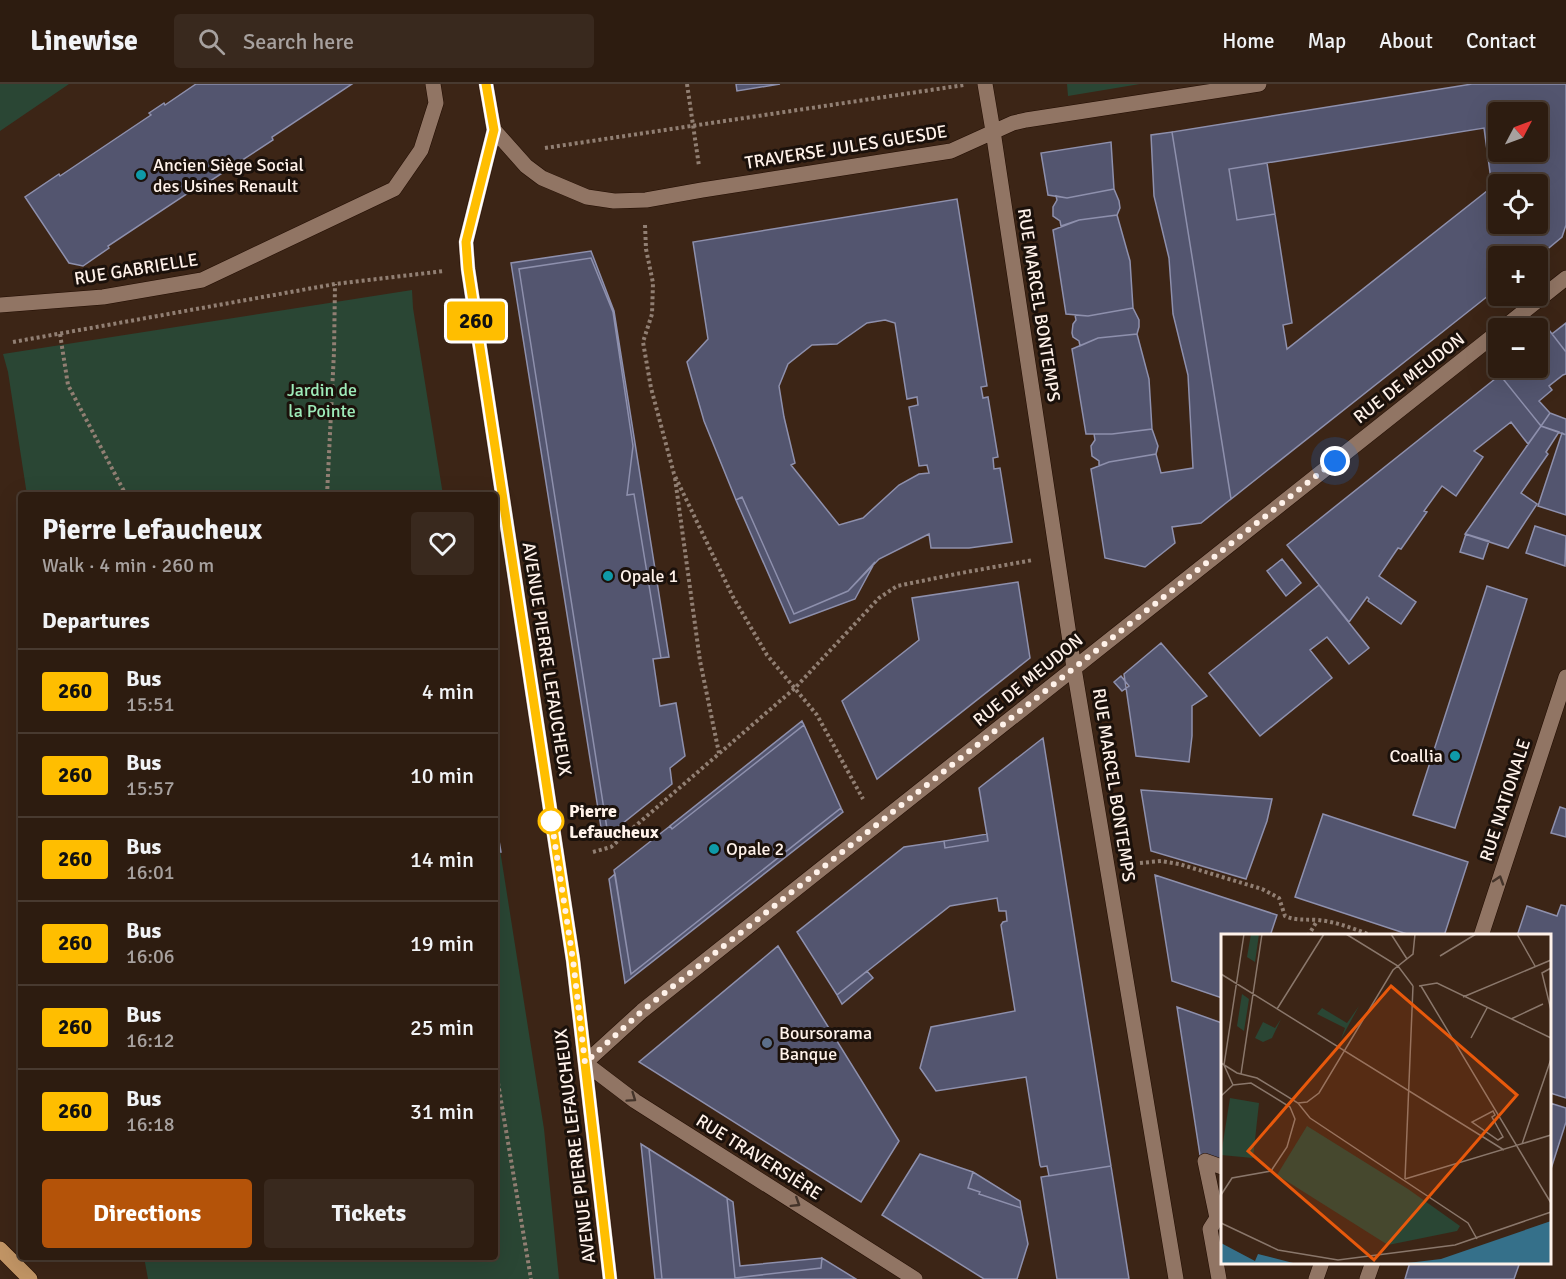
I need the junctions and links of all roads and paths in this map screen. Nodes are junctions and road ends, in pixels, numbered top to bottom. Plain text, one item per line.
1 (433, 84) edge
2 (486, 84) edge
3 (687, 84) edge
4 (968, 84) edge
5 (985, 84) edge
6 (1259, 84) edge
7 (693, 126) junction
8 (494, 130) junction
9 (993, 131) junction
10 (545, 148) dead end
11 (700, 174) dead end
12 (645, 225) dead end
13 (449, 271) dead end
14 (1566, 278) edge
15 (335, 284) junction
16 (0, 305) edge
17 (1516, 318) edge
18 (60, 334) junction
19 (1488, 340) edge
20 (13, 342) dead end
21 (674, 474) junction
22 (124, 492) edge
23 (327, 492) edge
24 (1033, 560) dead end
25 (1074, 668) junction
26 (1566, 677) edge
27 (795, 688) junction
28 (718, 753) junction
29 (863, 799) dead end
30 (594, 852) dead end
31 (1140, 863) dead end
32 (1318, 920) junction
33 (1309, 934) edge
34 (1368, 934) edge
35 (1482, 934) edge
36 (585, 1063) junction
37 (498, 1083) edge
38 (1221, 1167) edge
39 (0, 1249) edge
40 (1322, 1264) edge
41 (1373, 1264) edge
42 (30, 1279) edge
43 (531, 1279) edge
44 (610, 1279) edge
45 (915, 1279) edge
46 (1176, 1279) edge
47 (1219, 1279) edge
48 (1316, 1279) edge
49 (1367, 1279) edge

1 - 16 street, RUE GABRIELLE
2 - 8 street, AVENUE PIERRE LEFAUCHEUX
3 - 7 path
4 - 7 path
5 - 9 street, RUE MARCEL BONTEMPS
6 - 9 street, TRAVERSE JULES GUESDE
7 - 10 path
7 - 11 path
8 - 9 street, TRAVERSE JULES GUESDE
8 - 36 street, AVENUE PIERRE LEFAUCHEUX
9 - 25 street, RUE MARCEL BONTEMPS
12 - 21 path
13 - 15 path
14 - 17 street
15 - 18 path
15 - 23 path
18 - 20 path
18 - 22 path
19 - 25 street, RUE DE MEUDON
21 - 27 path
21 - 28 path
24 - 27 path
25 - 36 street, RUE DE MEUDON
25 - 46 street, RUE MARCEL BONTEMPS
35 -> 26 street, RUE NATIONALE
27 - 28 path
27 - 29 path
28 - 30 path
31 - 32 path
32 - 33 path
32 - 34 path
36 - 44 street, AVENUE PIERRE LEFAUCHEUX
36 -> 45 street, RUE TRAVERSIÈRE
37 - 43 path
38 - 47 street
39 - 42 main road
40 - 48 street
41 - 49 street

